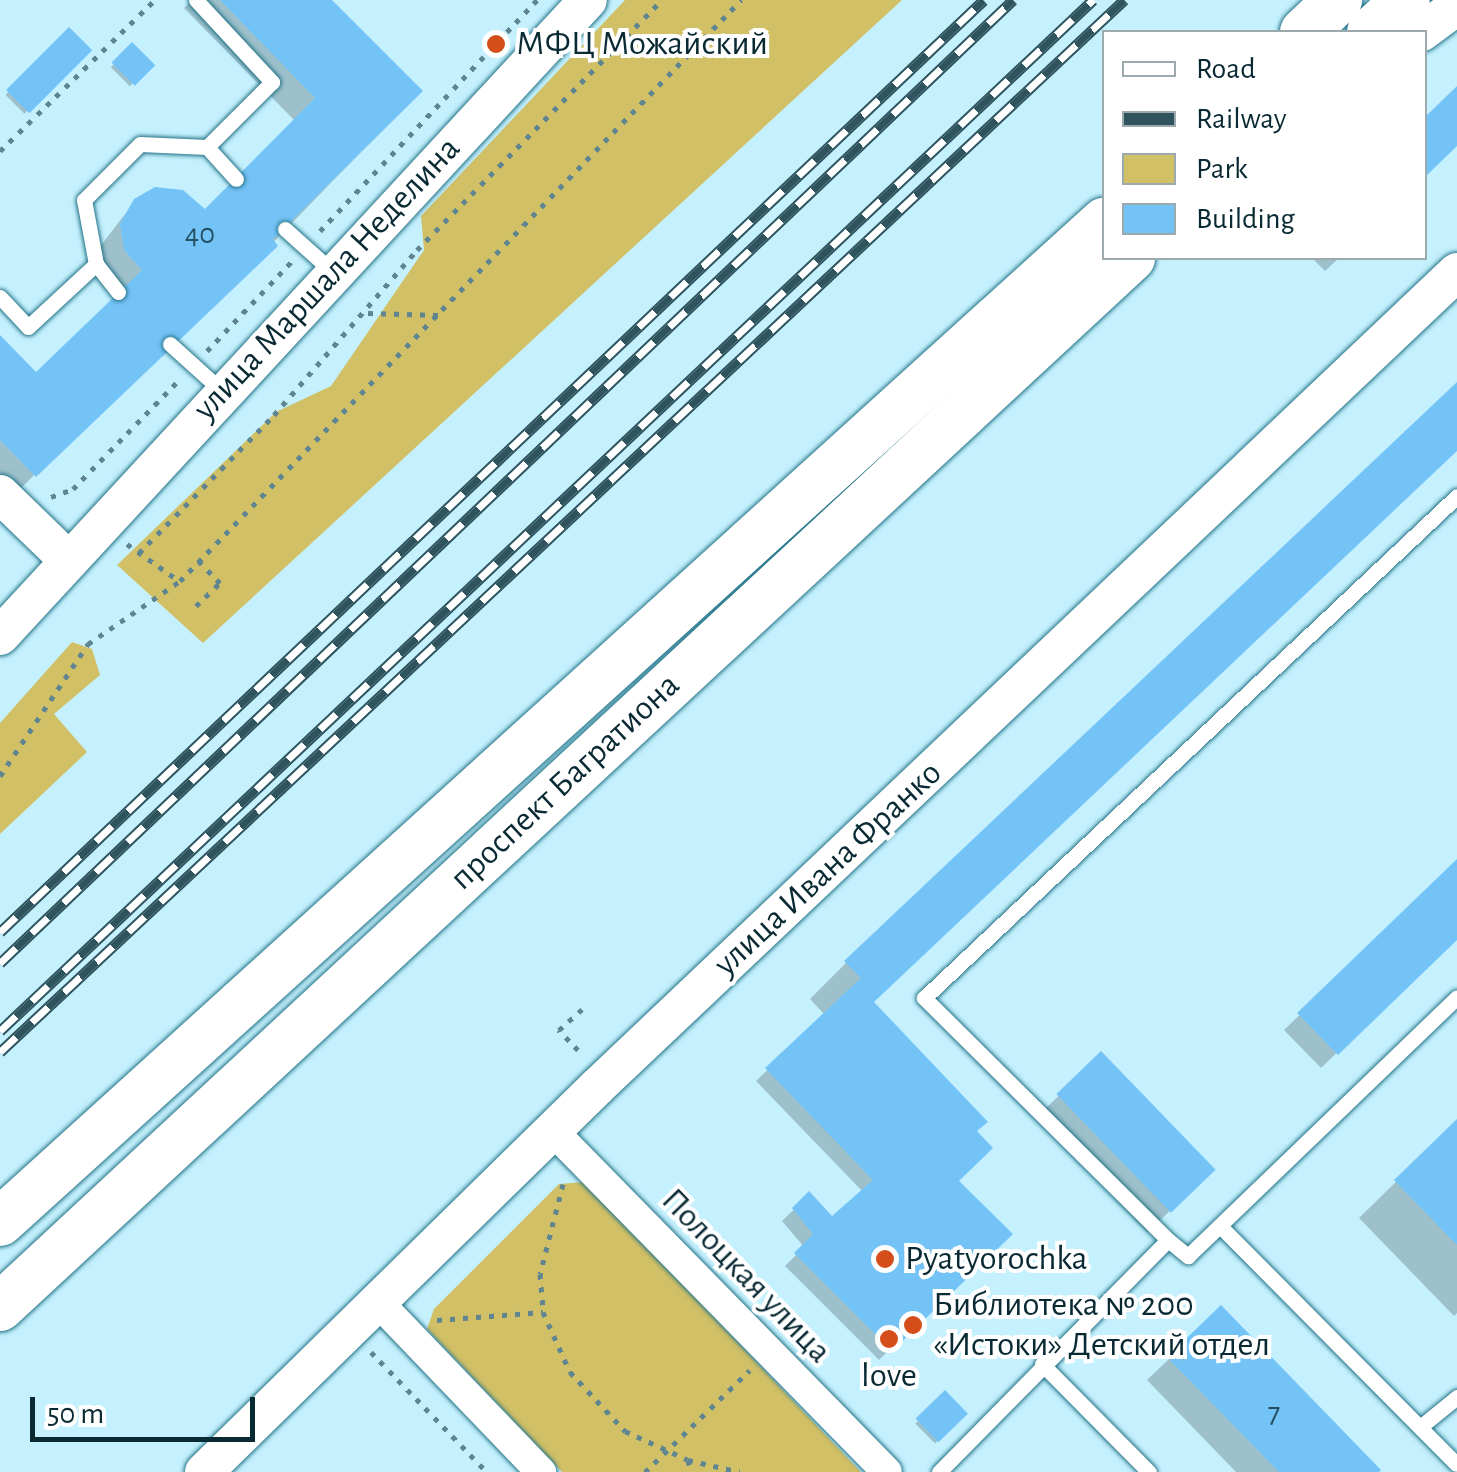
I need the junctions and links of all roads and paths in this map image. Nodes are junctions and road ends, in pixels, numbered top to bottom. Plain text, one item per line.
1 (154, 0) edge
2 (196, 0) edge
3 (537, 0) edge
4 (588, 0) edge
5 (662, 0) edge
6 (742, 0) edge
7 (1338, 0) edge
8 (1406, 0) edge
9 (1457, 6) edge
10 (1306, 30) edge
11 (1373, 30) edge
12 (1425, 30) edge
13 (207, 147) junction
14 (0, 151) edge
15 (236, 180) dead end
16 (1102, 224) edge
17 (285, 229) dead end
18 (305, 248) junction
19 (1129, 260) edge
20 (96, 264) junction
21 (1457, 272) edge
22 (334, 273) junction
23 (118, 292) dead end
24 (0, 297) edge
25 (368, 312) junction
26 (439, 315) junction
27 (170, 344) dead end
28 (194, 365) junction
29 (222, 391) junction
30 (0, 494) edge
31 (1457, 496) edge
32 (28, 520) junction
33 (139, 553) dead end
34 (68, 560) junction
35 (198, 560) junction
36 (196, 606) dead end
37 (0, 636) edge
38 (0, 776) edge
39 (1457, 997) edge
40 (582, 1008) dead end
41 (1444, 1010) junction
42 (1457, 1023) edge
43 (578, 1050) dead end
44 (553, 1131) junction
45 (567, 1171) dead end
46 (0, 1222) edge
47 (1220, 1226) junction
48 (1168, 1240) junction
49 (378, 1302) junction
50 (0, 1306) edge
51 (543, 1312) junction
52 (434, 1320) dead end
53 (384, 1364) dead end
54 (1042, 1364) junction
55 (754, 1366) dead end
56 (1457, 1397) edge
57 (1420, 1427) junction
58 (672, 1448) junction
59 (688, 1460) junction
60 (1456, 1463) edge
61 (204, 1472) edge
62 (487, 1472) edge
63 (541, 1472) edge
64 (644, 1472) edge
65 (692, 1472) edge
66 (740, 1472) edge
67 (886, 1472) edge
68 (939, 1472) edge
69 (1149, 1472) edge
70 (1448, 1472) edge

1 - 14 path
2 - 13 lane
3 - 18 path
4 - 22 street, улица Маршала Неделина
5 - 25 path
6 - 26 path
7 - 10 main road
8 - 11 main road
9 - 12 street
13 - 15 lane
13 - 20 lane
16 - 46 main road, проспект Багратиона
17 - 18 lane
18 - 22 lane
18 - 28 path
19 - 50 main road, проспект Багратиона
20 - 23 lane
20 - 24 lane
21 - 44 street, улица Ивана Франко
22 - 29 street, улица Маршала Неделина
25 - 26 path
25 - 33 path
26 - 35 path
27 - 28 lane
28 - 29 lane
28 - 32 path
29 - 34 street, улица Маршала Неделина
30 - 32 street
31 - 48 lane
32 - 34 street
34 - 37 street, улица Маршала Неделина
35 - 36 path
35 - 38 path
39 - 41 lane
40 - 43 path
41 - 42 lane
41 - 47 lane
44 - 49 street, улица Ивана Франко
44 - 67 street, Полоцкая улица
45 - 51 path
47 - 48 lane
47 - 57 lane
48 - 54 lane
49 - 61 street, улица Ивана Франко
49 - 63 street
51 - 52 path
51 - 58 path
53 - 62 path
54 - 68 lane
54 - 69 lane
55 - 58 path
56 - 57 lane
57 - 60 lane
58 - 59 path
58 - 64 path
59 - 65 path
59 - 66 path
60 - 70 lane

